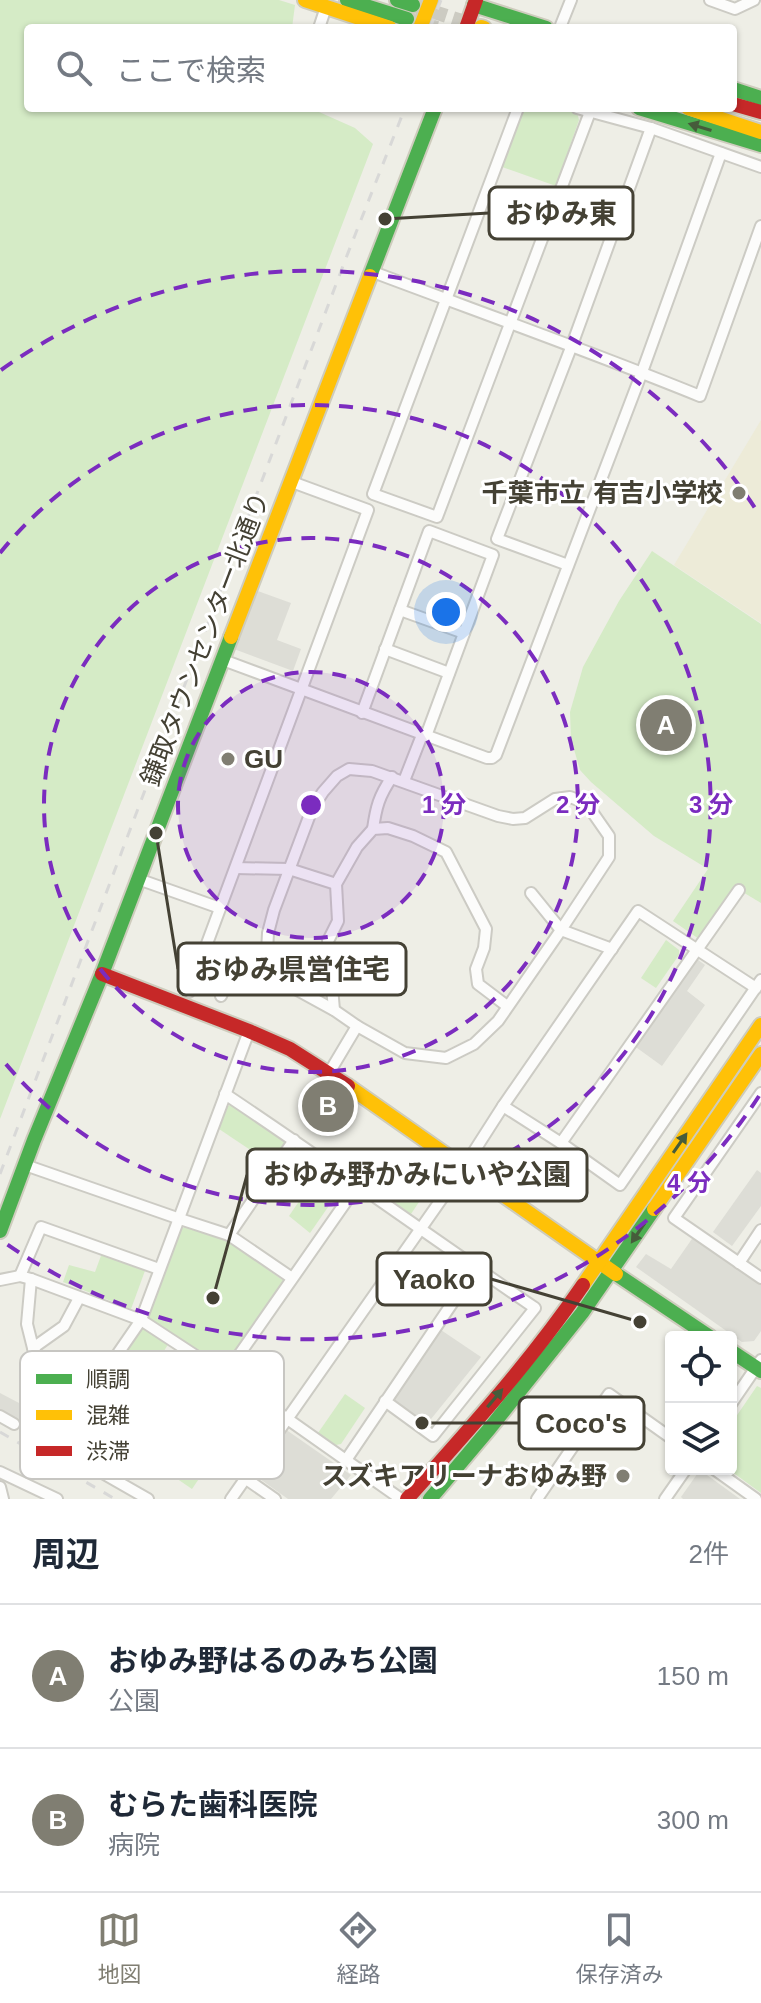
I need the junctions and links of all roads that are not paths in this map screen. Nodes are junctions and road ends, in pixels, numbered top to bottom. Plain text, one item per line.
1 (305, 0) edge
2 (347, 0) edge
3 (397, 0) edge
4 (431, 0) edge
5 (571, 0) edge
6 (710, 0) edge
7 (754, 0) edge
8 (475, 2) edge
9 (326, 7) junction
10 (320, 24) edge
11 (375, 24) edge
12 (422, 24) edge
13 (477, 24) edge
14 (535, 24) edge
15 (561, 24) edge
16 (737, 90) edge
17 (761, 98) edge
18 (737, 105) edge
19 (433, 112) edge
20 (516, 112) edge
21 (590, 112) joint
22 (652, 112) edge
23 (700, 112) edge
24 (761, 112) edge
25 (651, 128) junction
26 (761, 132) edge
27 (761, 145) edge
28 (721, 153) junction
29 (761, 167) edge
30 (761, 226) edge
31 (373, 272) junction
32 (446, 299) junction
33 (509, 324) junction
34 (572, 345) junction
35 (642, 372) junction
36 (292, 482) junction
37 (568, 565) junction
38 (400, 610) junction
39 (464, 633) junction
40 (385, 649) junction
41 (223, 660) junction
42 (449, 673) junction
43 (301, 690) junction
44 (362, 713) junction
45 (424, 736) junction
46 (392, 777) junction
47 (404, 781) junction
48 (373, 829) junction
49 (236, 868) junction
50 (289, 869) junction
51 (138, 879) junction
52 (336, 884) junction
53 (739, 890) dead end
54 (531, 893) dead end
55 (220, 908) junction
56 (561, 930) junction
57 (612, 949) junction
58 (698, 950) junction
59 (102, 974) junction
60 (272, 976) junction
61 (758, 984) edge
62 (189, 992) dead end
63 (221, 996) dead end
64 (507, 1006) junction
65 (334, 1010) junction
66 (761, 1025) edge
67 (357, 1026) junction
68 (249, 1031) junction
69 (761, 1054) edge
70 (329, 1073) junction
71 (761, 1093) edge
72 (225, 1094) junction
73 (503, 1106) junction
74 (294, 1140) junction
75 (561, 1143) junction
76 (25, 1165) junction
77 (464, 1167) junction
78 (357, 1186) junction
79 (180, 1219) junction
80 (420, 1228) junction
81 (761, 1230) edge
82 (0, 1231) edge
83 (229, 1235) junction
84 (599, 1261) junction
85 (739, 1263) junction
86 (476, 1268) junction
87 (159, 1269) junction
88 (612, 1271) junction
89 (25, 1278) junction
90 (292, 1278) junction
91 (761, 1278) edge
92 (0, 1280) edge
93 (79, 1298) junction
94 (141, 1320) junction
95 (701, 1331) edge
96 (33, 1348) junction
97 (35, 1351) edge
98 (120, 1351) edge
99 (188, 1351) edge
100 (242, 1351) edge
101 (737, 1354) edge
102 (759, 1367) edge
103 (385, 1401) junction
104 (732, 1403) edge
105 (0, 1416) edge
106 (286, 1419) junction
107 (284, 1422) edge
108 (14, 1424) dead end
109 (665, 1434) edge
110 (346, 1460) junction
111 (0, 1472) edge
112 (682, 1475) edge
113 (722, 1475) edge
114 (113, 1479) edge
115 (244, 1479) edge
116 (246, 1479) edge
117 (0, 1487) edge
118 (41, 1495) edge
119 (3, 1499) edge
120 (57, 1499) edge
121 (148, 1499) edge
122 (231, 1499) edge
123 (275, 1499) edge
124 (404, 1499) edge
125 (430, 1499) edge
126 (537, 1499) edge
127 (665, 1499) edge
128 (756, 1499) edge

1 - 9 street
2 - 3 street
4 - 12 street
5 - 15 street
6 - 7 street
8 - 13 street
8 - 14 street
9 - 10 street
9 - 11 street
16 - 17 street
18 - 24 street
19 - 31 street, 鎌取タウンセンター北通り
20 - 32 street
21 - 25 street
21 - 33 street
27 -> 22 street
23 - 26 street
25 - 28 street
25 - 34 street
28 - 29 street
28 - 35 street
30 - 35 street
31 - 32 street
31 - 36 street, 鎌取タウンセンター北通り
32 - 33 street
32 - 33 street
33 - 34 street
34 - 35 street
34 - 37 street
35 - 37 street
36 - 41 street, 鎌取タウンセンター北通り
36 - 43 street
37 - 45 street
38 - 39 street
38 - 39 street
38 - 40 street
39 - 42 street
40 - 42 street
40 - 44 street
41 - 43 street
41 - 51 street, 鎌取タウンセンター北通り
42 - 45 street
43 - 44 street
43 - 49 street
44 - 45 street
45 - 47 street
46 - 47 street
46 - 48 street
46 - 50 street
47 - 56 street
48 - 52 street
48 - 64 street
49 - 50 street
49 - 55 street
50 - 52 street
50 - 60 street
51 - 55 street
51 - 59 street, 鎌取タウンセンター北通り
52 - 65 street
53 - 58 street
54 - 56 street
55 - 62 street
56 - 57 street
56 - 64 street
57 - 58 street
57 - 73 street
58 - 61 street
58 - 75 street
59 - 68 street
59 - 76 street, 鎌取タウンセンター北通り
60 - 63 street
60 - 65 street
61 - 75 street
64 - 67 street
65 - 67 street
84 -> 66 street
67 - 70 street
68 - 70 street
68 - 72 street
69 -> 88 street
70 - 77 street
71 - 85 street
72 - 74 street
72 - 79 street
73 - 75 street
73 - 77 street
74 - 78 street
74 - 83 street
76 - 79 street
76 - 82 street, 鎌取タウンセンター北通り
77 - 80 street
77 - 84 street
78 - 80 street
78 - 90 street
79 - 83 street
79 - 87 street
80 - 86 street
80 - 106 street
81 - 85 street
83 - 90 street
84 - 88 street
124 -> 84 street
85 - 91 street
86 - 103 street
86 - 103 street
87 - 89 street
87 - 94 street
88 - 95 street
88 - 125 street
89 - 92 street
89 - 93 street
89 - 96 street
90 - 100 street
93 - 94 street
93 - 96 street
94 - 98 street
94 - 99 street
96 - 97 street
101 - 102 street
102 - 104 street
103 - 110 street
105 - 108 street
106 - 107 street
106 - 110 street
109 - 126 street
110 - 124 street
111 - 118 street
112 - 127 street
113 - 128 street
114 - 121 street
115 - 122 street
116 - 123 street
117 - 119 street
118 - 120 street

